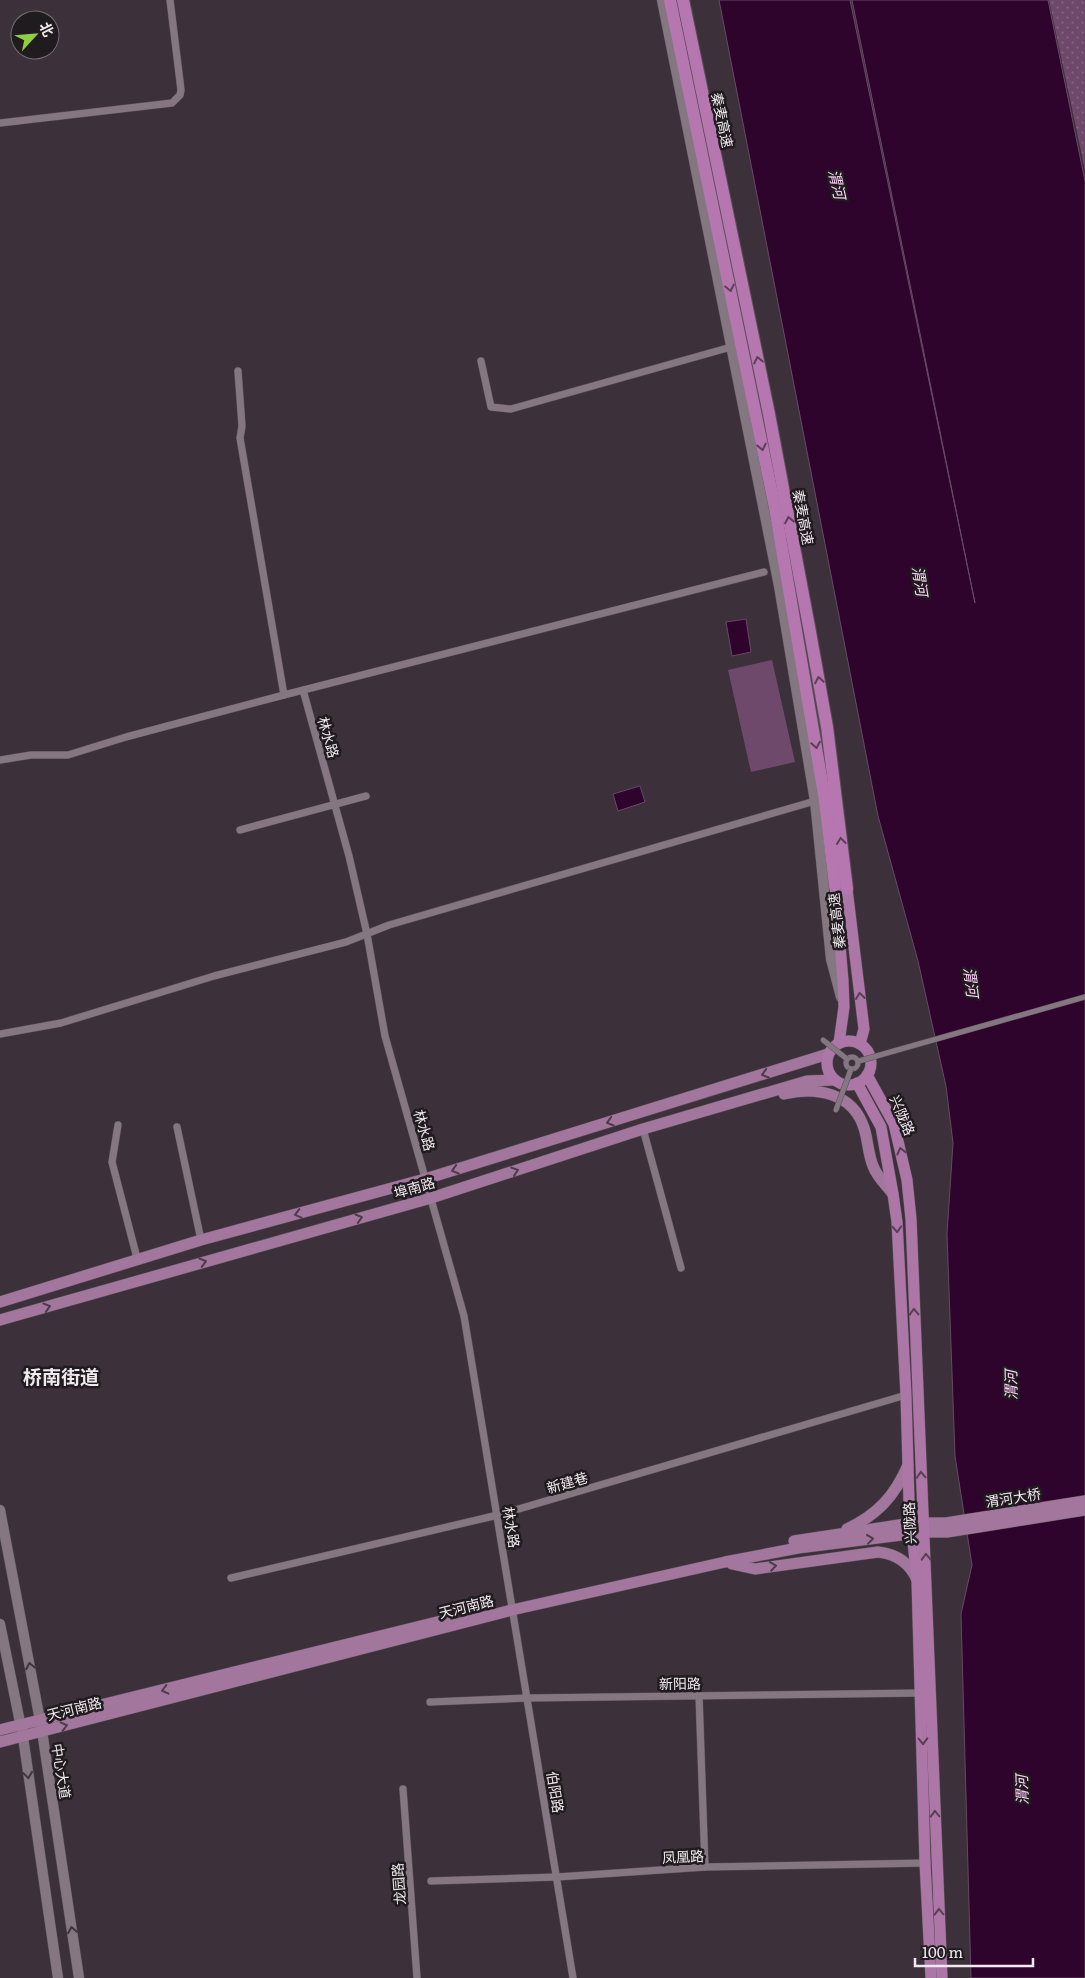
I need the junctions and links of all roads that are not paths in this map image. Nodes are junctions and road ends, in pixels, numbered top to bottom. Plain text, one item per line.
1 (170, 0) edge
2 (662, 0) edge
3 (670, 0) edge
4 (683, 0) edge
5 (0, 124) edge
6 (731, 347) junction
7 (481, 361) dead end
8 (238, 372) dead end
9 (764, 572) dead end
10 (303, 690) junction
11 (284, 695) junction
12 (0, 760) edge
13 (366, 796) dead end
14 (815, 801) junction
15 (335, 805) junction
16 (240, 830) dead end
17 (841, 887) junction
18 (368, 934) junction
19 (1085, 997) edge
20 (844, 1008) junction
21 (0, 1034) edge
22 (823, 1040) dead end
23 (839, 1043) junction
24 (860, 1044) junction
25 (828, 1054) junction
26 (847, 1059) junction
27 (859, 1061) junction
28 (785, 1068) junction
29 (851, 1069) junction
30 (867, 1075) junction
31 (835, 1080) junction
32 (857, 1083) junction
33 (792, 1085) junction
34 (735, 1102) junction
35 (836, 1110) dead end
36 (118, 1125) dead end
37 (177, 1128) dead end
38 (643, 1129) junction
39 (425, 1179) junction
40 (893, 1194) junction
41 (431, 1198) junction
42 (201, 1240) junction
43 (137, 1258) junction
44 (680, 1268) dead end
45 (0, 1302) edge
46 (0, 1320) edge
47 (906, 1395) junction
48 (908, 1463) junction
49 (1085, 1501) edge
50 (0, 1510) edge
51 (1085, 1510) edge
52 (498, 1515) junction
53 (918, 1528) junction
54 (946, 1528) junction
55 (837, 1534) junction
56 (725, 1562) junction
57 (231, 1578) dead end
58 (917, 1582) junction
59 (512, 1606) junction
60 (0, 1624) edge
61 (926, 1693) junction
62 (698, 1695) junction
63 (528, 1698) junction
64 (430, 1702) dead end
65 (42, 1726) junction
66 (0, 1730) edge
67 (22, 1731) junction
68 (0, 1742) edge
69 (403, 1789) dead end
70 (938, 1862) junction
71 (926, 1863) junction
72 (705, 1867) junction
73 (557, 1877) junction
74 (431, 1882) dead end
75 (58, 1978) edge
76 (79, 1978) edge
77 (417, 1978) edge
78 (573, 1978) edge
79 (931, 1978) edge
80 (942, 1978) edge

1 - 5 street
2 - 6 main road
3 -> 17 highway, 秦麦高速
17 -> 4 highway, 秦麦高速
6 - 7 street
6 - 14 main road
8 - 11 street
9 - 10 street
10 - 11 street
10 - 15 street, 林水路
11 - 12 street
13 - 15 street
14 - 18 street
14 - 20 main road
15 - 16 street
15 - 18 street, 林水路
17 - 20 highway, 秦麦高速
24 -> 17 highway, 秦麦高速
18 - 21 street
18 - 39 street, 林水路
19 - 27 street, bridge
20 - 23 highway, 秦麦高速
22 - 26 street, bridge
23 - 24 highway
23 - 25 highway
24 - 30 highway
25 - 28 main road, 埠南路
25 - 31 highway
26 - 27 street, bridge
26 - 29 street, bridge
27 - 29 street, bridge
28 - 33 main road
28 -> 39 main road, 埠南路
29 - 35 street, bridge
30 - 32 highway
53 -> 30 highway, 兴陇路
31 - 32 highway
31 - 33 main road, 埠南路
32 - 40 highway, 兴陇路
33 - 34 main road, 埠南路
34 - 38 main road, 埠南路
34 - 40 main road
36 - 43 street
37 - 42 street
41 -> 38 main road, 埠南路
38 - 44 street
39 - 41 street, 林水路
39 -> 42 main road, 埠南路
40 -> 47 highway, 兴陇路
46 -> 41 main road, 埠南路
41 - 52 street, 林水路
42 - 43 main road, 埠南路
43 - 45 main road, 埠南路
47 - 48 highway, 兴陇路
47 - 52 street, 新建巷
48 - 53 highway, 兴陇路
48 - 55 main road
49 - 54 main road, 渭河大桥
65 -> 50 main road, 中心大道
51 - 54 main road, 渭河大桥
52 - 57 street, 新建巷
52 - 59 street, 林水路
53 - 54 main road, 天河南路
53 - 55 main road, 天河南路
56 -> 53 main road, 天河南路
53 - 58 highway, 兴陇路
61 -> 53 highway, 兴陇路
55 - 59 main road, 天河南路
56 -> 58 main road
56 - 59 main road, 天河南路
58 - 61 highway, 兴陇路
59 - 63 street, 伯阳路
59 - 65 main road, 天河南路
60 - 67 main road
61 - 62 street, 新阳路
70 -> 61 highway, 兴陇路
61 -> 71 highway, 兴陇路
62 - 63 street, 新阳路
62 - 72 street
63 - 64 street, 新阳路
63 - 73 street, 伯阳路
65 - 67 main road, 天河南路
76 -> 65 main road, 中心大道
66 - 67 main road, 天河南路
67 - 68 main road, 天河南路
67 -> 75 main road
69 - 77 street, 龙园路
70 - 71 street, 凤凰路
80 -> 70 highway, 兴陇路
71 - 72 street, 凤凰路
71 - 79 highway, 兴陇路
72 - 73 street, 凤凰路
73 - 74 street, 凤凰路
73 - 78 street, 伯阳路

